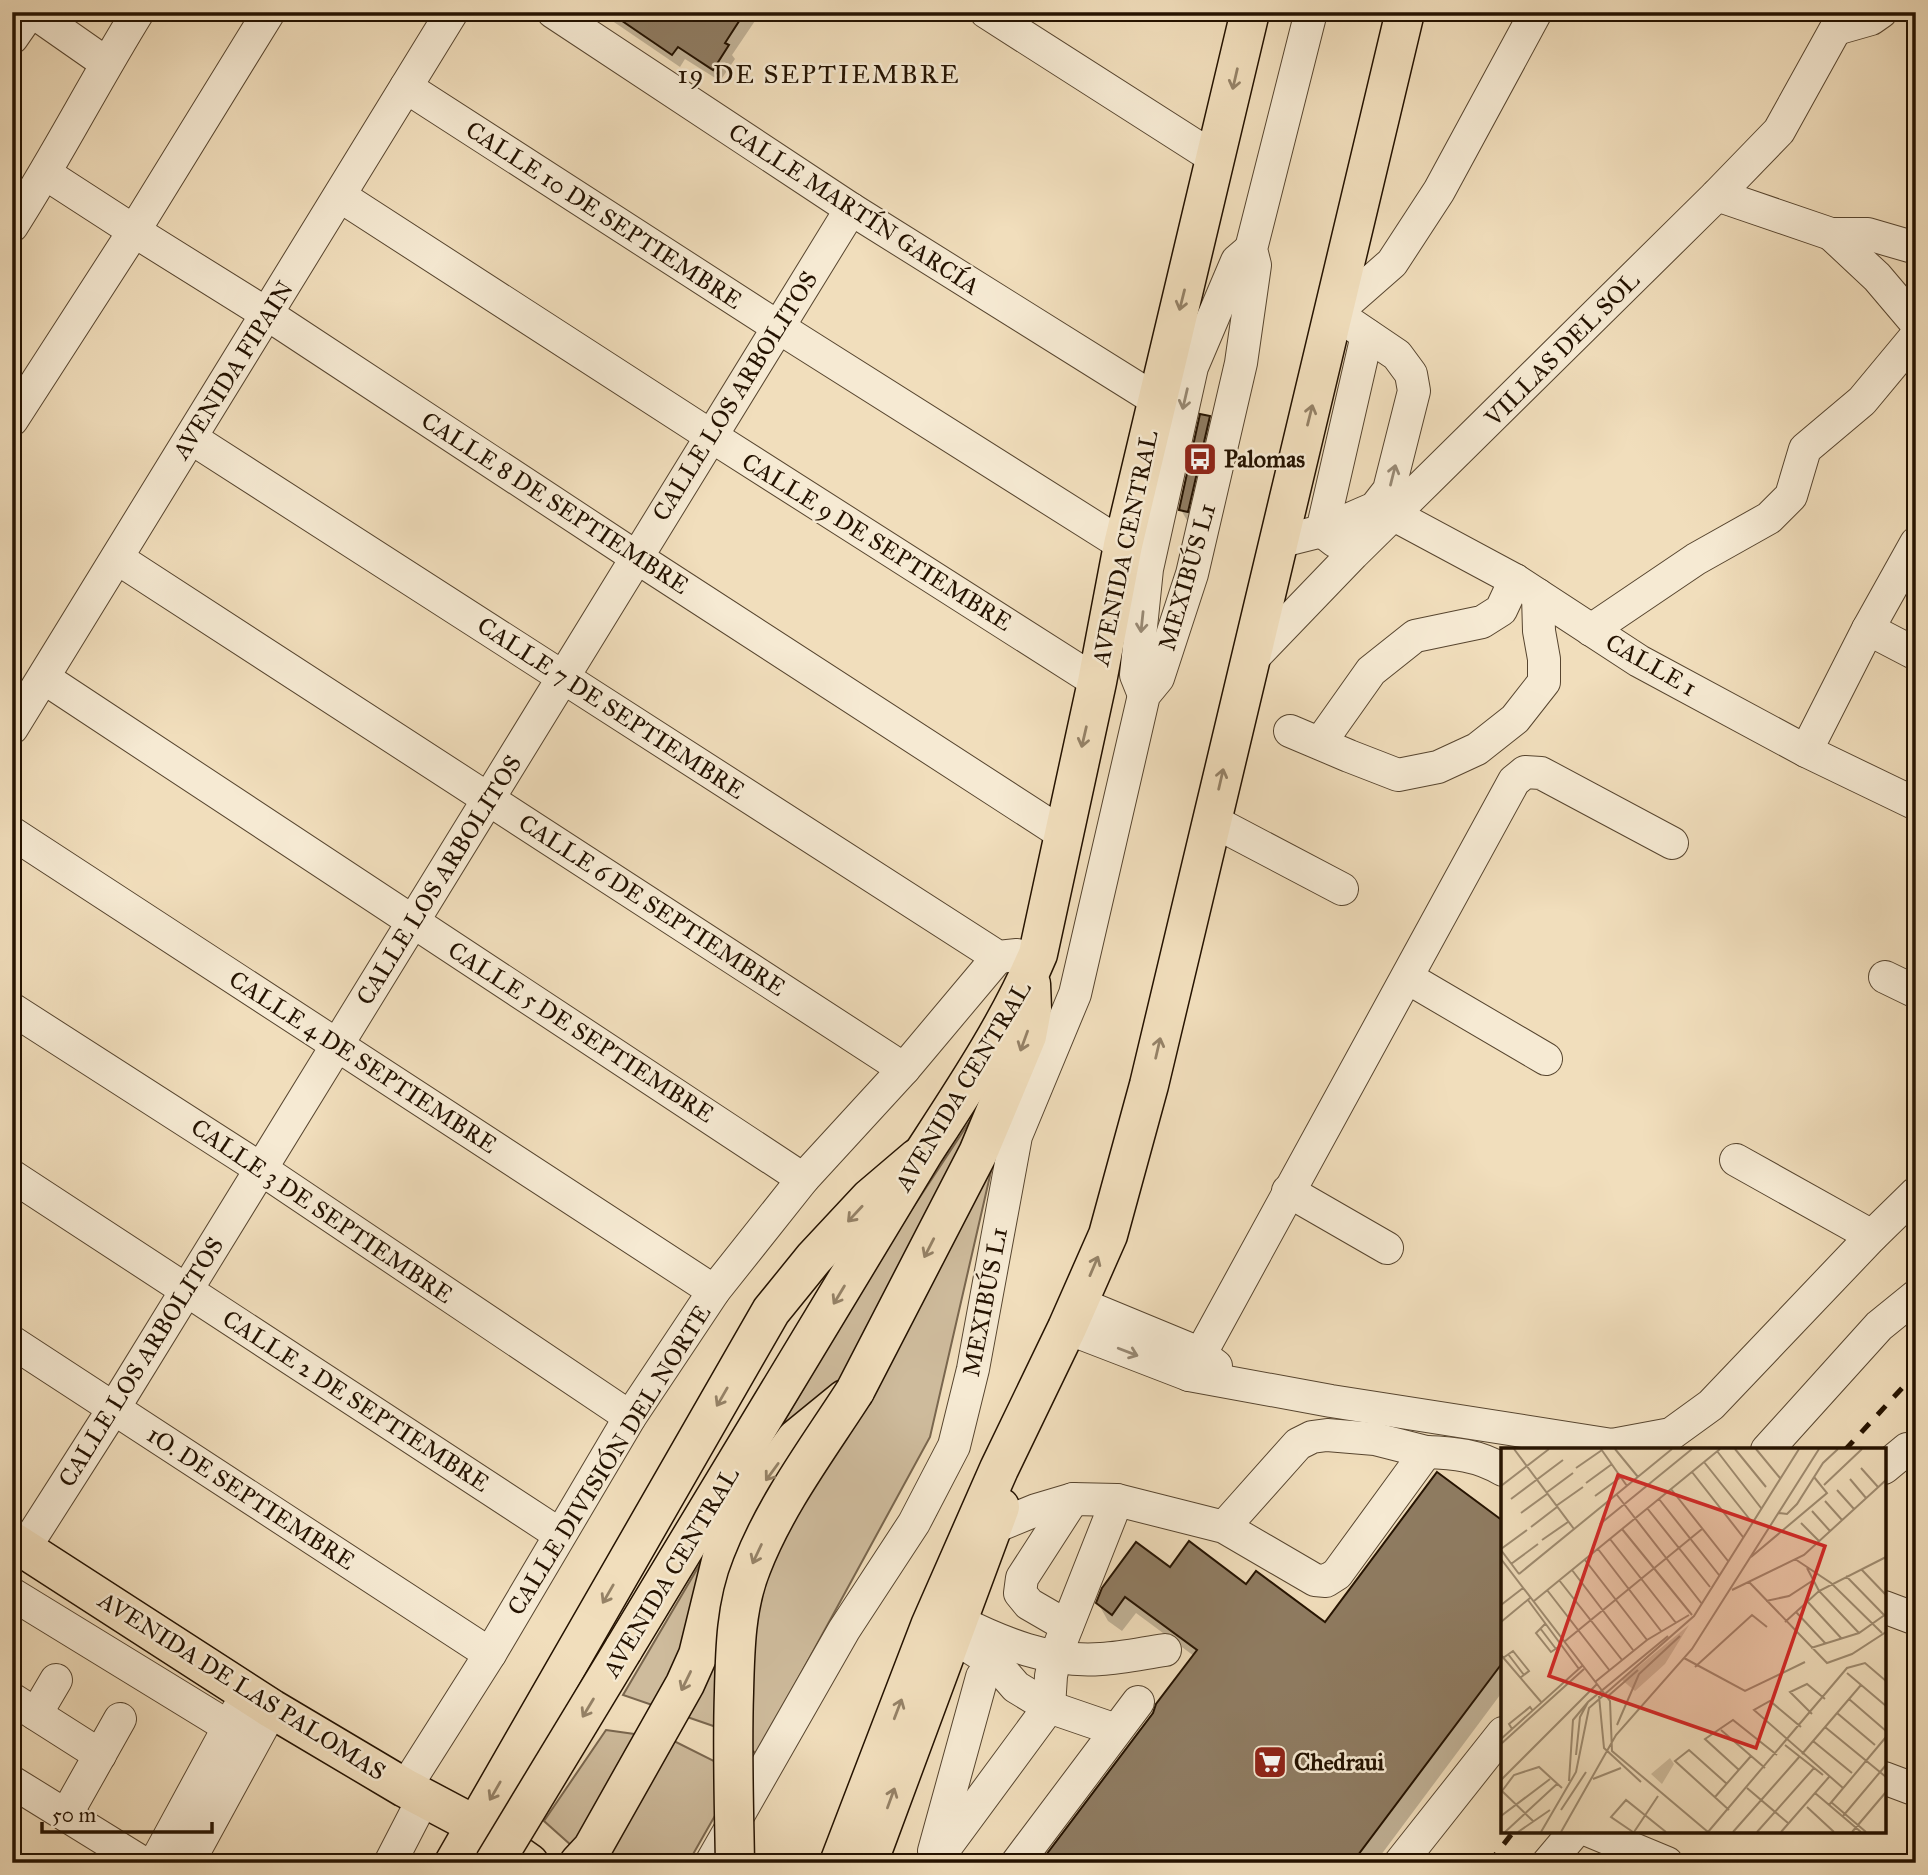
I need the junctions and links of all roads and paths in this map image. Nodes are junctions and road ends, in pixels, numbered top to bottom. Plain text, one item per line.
1 (31, 12) edge
2 (138, 12) edge
3 (269, 12) edge
4 (452, 12) edge
5 (552, 12) edge
6 (986, 12) edge
7 (1250, 12) edge
8 (1311, 12) edge
9 (1405, 12) edge
10 (1536, 12) edge
11 (1881, 12) edge
12 (1841, 21) edge
13 (12, 38) edge
14 (106, 63) junction
15 (406, 87) junction
16 (1216, 159) junction
17 (46, 174) junction
18 (1717, 195) junction
19 (340, 196) junction
20 (850, 209) junction
21 (12, 226) edge
22 (134, 231) junction
23 (1831, 234) junction
24 (1916, 248) edge
25 (1251, 249) junction
26 (1335, 313) junction
27 (267, 314) junction
28 (1916, 323) edge
29 (778, 327) junction
30 (1367, 335) junction
31 (1916, 336) edge
32 (1158, 401) junction
33 (12, 420) edge
34 (711, 436) junction
35 (191, 438) junction
36 (1394, 515) junction
37 (1322, 531) junction
38 (1278, 542) junction
39 (1916, 543) edge
40 (1123, 545) junction
41 (1353, 554) junction
42 (636, 557) junction
43 (117, 558) junction
44 (1526, 587) junction
45 (1868, 629) junction
46 (1591, 630) junction
47 (1916, 654) edge
48 (1249, 662) junction
49 (563, 677) junction
50 (44, 678) junction
51 (1097, 682) junction
52 (1144, 695) junction
53 (12, 728) edge
54 (1290, 731) dead end
55 (1320, 743) junction
56 (1806, 751) junction
57 (488, 799) junction
58 (1916, 804) edge
59 (1211, 820) junction
60 (12, 834) edge
61 (1063, 834) junction
62 (1672, 842) dead end
63 (1342, 889) dead end
64 (413, 921) junction
65 (1021, 962) junction
66 (1885, 977) dead end
67 (1408, 978) junction
68 (1916, 992) edge
69 (12, 1009) edge
70 (337, 1045) junction
71 (1546, 1059) dead end
72 (904, 1069) junction
73 (924, 1152) junction
74 (1736, 1160) dead end
75 (261, 1169) junction
76 (12, 1175) edge
77 (803, 1179) junction
78 (1288, 1191) junction
79 (1916, 1193) edge
80 (1872, 1236) junction
81 (1387, 1248) dead end
82 (187, 1290) junction
83 (714, 1291) junction
84 (1916, 1296) edge
85 (1073, 1316) junction
86 (12, 1342) edge
87 (1194, 1364) junction
88 (1046, 1373) junction
89 (855, 1391) junction
90 (114, 1408) junction
91 (630, 1417) junction
92 (1769, 1448) edge
93 (1426, 1452) junction
94 (1916, 1452) edge
95 (1886, 1466) edge
96 (1501, 1469) edge
97 (1073, 1499) junction
98 (1117, 1500) junction
99 (1224, 1527) junction
100 (992, 1528) junction
101 (559, 1534) junction
102 (18, 1545) edge
103 (17, 1607) edge
104 (1886, 1608) edge
105 (1916, 1619) edge
106 (1067, 1626) junction
107 (951, 1638) junction
108 (1165, 1650) dead end
109 (490, 1654) junction
110 (1055, 1657) junction
111 (982, 1677) junction
112 (56, 1680) dead end
113 (1016, 1687) junction
114 (260, 1701) junction
115 (1138, 1702) dead end
116 (24, 1707) edge
117 (1049, 1707) junction
118 (120, 1719) dead end
119 (229, 1727) junction
120 (1116, 1730) junction
121 (1501, 1736) edge
122 (100, 1755) junction
123 (1886, 1779) edge
124 (12, 1782) edge
125 (1916, 1790) edge
126 (414, 1794) junction
127 (66, 1815) junction
128 (475, 1825) junction
129 (1572, 1833) edge
130 (1595, 1833) edge
131 (851, 1856) edge
132 (143, 1863) edge
133 (155, 1863) edge
134 (188, 1863) edge
135 (390, 1863) edge
136 (454, 1863) edge
137 (476, 1863) edge
138 (494, 1863) edge
139 (529, 1863) edge
140 (579, 1863) edge
141 (711, 1863) edge
142 (734, 1863) edge
143 (933, 1863) edge
144 (1017, 1863) edge
145 (1400, 1863) edge
146 (1548, 1863) edge
147 (1667, 1863) edge

1 - 13 street
1 - 14 street
2 - 14 street
3 - 22 street
4 - 15 street, AVENIDA FIPAIN
5 - 20 street, CALLE MARTÍN GARCÍA
6 - 16 street
7 -> 16 main road, AVENIDA CENTRAL
8 - 25 street, MEXIBÚS L1
9 - 26 main road
10 - 26 street
11 - 12 street
12 - 18 street, VILLAS DEL SOL
14 - 17 street
15 - 19 street, AVENIDA FIPAIN
15 - 29 street, CALLE 10 DE SEPTIEMBRE
16 -> 32 main road, AVENIDA CENTRAL
17 - 21 street
17 - 22 street, CALLE 8 DE SEPTIEMBRE
18 - 23 street
18 - 36 street, VILLAS DEL SOL
19 - 27 street, AVENIDA FIPAIN
19 - 34 street, CALLE 9 DE SEPTIEMBRE
20 - 29 street, CALLE LOS ARBOLITOS
20 - 32 street, CALLE MARTÍN GARCÍA
22 - 27 street, CALLE 8 DE SEPTIEMBRE
22 - 33 street
23 - 24 street
23 - 28 street
25 - 52 street, MEXIBÚS L1
25 -> 52 street, MEXIBÚS L1
26 - 30 street
38 -> 26 main road
27 - 35 street, AVENIDA FIPAIN
27 - 42 street, CALLE 8 DE SEPTIEMBRE
29 - 34 street, CALLE LOS ARBOLITOS
29 - 40 street, CALLE 10 DE SEPTIEMBRE
30 - 37 street
37 -> 30 street
31 - 46 street
32 - 40 main road, AVENIDA CENTRAL
34 - 42 street, CALLE LOS ARBOLITOS
34 - 51 street, CALLE 9 DE SEPTIEMBRE
35 - 43 street, AVENIDA FIPAIN
35 - 49 street, CALLE 7 DE SEPTIEMBRE
36 - 41 street, VILLAS DEL SOL
36 - 44 street, CALLE 1
37 - 38 street
37 - 41 street
38 - 48 main road
39 - 45 street
40 - 51 main road, AVENIDA CENTRAL
41 - 48 street, VILLAS DEL SOL
42 - 49 street, CALLE LOS ARBOLITOS
42 - 61 street, CALLE 8 DE SEPTIEMBRE
43 - 50 street, AVENIDA FIPAIN
43 - 57 street, CALLE 6 DE SEPTIEMBRE
44 - 46 street, CALLE 1
44 - 55 street
44 - 55 street
45 - 47 street
45 - 56 street
46 - 56 street, CALLE 1
59 -> 48 main road
49 - 57 street, CALLE LOS ARBOLITOS
49 - 65 street, CALLE 7 DE SEPTIEMBRE
50 - 53 street, AVENIDA FIPAIN
50 - 64 street, CALLE 5 DE SEPTIEMBRE
51 -> 61 main road, AVENIDA CENTRAL
52 - 141 street, MEXIBÚS L1
54 - 55 street
56 - 58 street, CALLE 1
57 - 64 street, CALLE LOS ARBOLITOS
57 - 72 street, CALLE 6 DE SEPTIEMBRE
59 - 63 street
85 -> 59 main road
60 - 70 street, CALLE 4 DE SEPTIEMBRE
61 - 65 main road, AVENIDA CENTRAL
62 - 67 street
64 - 70 street, CALLE LOS ARBOLITOS
64 - 77 street, CALLE 5 DE SEPTIEMBRE
65 - 72 street, CALLE DIVISIÓN DEL NORTE
65 - 73 main road, AVENIDA CENTRAL
65 -> 89 main road
66 - 68 street
67 - 71 street
67 - 78 street
69 - 75 street, CALLE 3 DE SEPTIEMBRE
70 - 75 street, CALLE LOS ARBOLITOS
70 - 83 street, CALLE 4 DE SEPTIEMBRE
72 - 77 street, CALLE DIVISIÓN DEL NORTE
73 -> 128 main road
73 -> 138 main road, AVENIDA CENTRAL, bridge
74 - 80 street
75 - 82 street, CALLE LOS ARBOLITOS
75 - 91 street, CALLE 3 DE SEPTIEMBRE
76 - 82 street, CALLE 2 DE SEPTIEMBRE
77 - 83 street, CALLE DIVISIÓN DEL NORTE
78 - 81 street
78 - 87 street
79 - 80 street
80 - 87 street
82 - 90 street, CALLE LOS ARBOLITOS
82 - 101 street, CALLE 2 DE SEPTIEMBRE
83 - 91 street, CALLE DIVISIÓN DEL NORTE
84 - 92 street
85 - 87 street
85 - 88 main road
86 - 90 street, 1O. DE SEPTIEMBRE
88 - 100 main road
131 -> 88 main road
89 -> 140 main road
89 -> 142 main road, bridge
90 - 102 street, CALLE LOS ARBOLITOS
90 - 109 street, 1O. DE SEPTIEMBRE
91 - 101 street, CALLE DIVISIÓN DEL NORTE
93 - 96 street
93 - 99 street
93 - 99 street
94 - 95 street
97 - 98 street
97 - 100 street
97 - 106 street
98 - 99 street
98 - 106 street
100 - 107 main road
101 - 109 street, CALLE DIVISIÓN DEL NORTE
102 - 114 main road, AVENIDA DE LAS PALOMAS
103 - 119 street, AVENIDA DE LAS PALOMAS
104 - 105 street
106 - 110 street
107 - 110 street
107 - 111 street
107 - 113 street
131 -> 107 main road
108 - 110 street
109 - 126 street, CALLE DIVISIÓN DEL NORTE
110 - 117 street
111 - 113 street
111 - 143 street
112 - 116 street
113 - 117 street
114 - 119 street
114 - 126 main road, AVENIDA DE LAS PALOMAS
114 - 134 street
115 - 120 street
116 - 122 street
117 - 120 street
117 - 143 street
118 - 122 street
119 - 133 street
120 - 144 street
121 - 145 street
122 - 127 street
123 - 125 street
124 - 127 street
126 - 128 main road, AVENIDA DE LAS PALOMAS
126 - 135 street, CALLE DIVISIÓN DEL NORTE
127 - 132 street
128 - 136 main road
128 - 137 main road
128 - 139 main road, AVENIDA DE LAS PALOMAS
129 - 146 street
130 - 147 street

